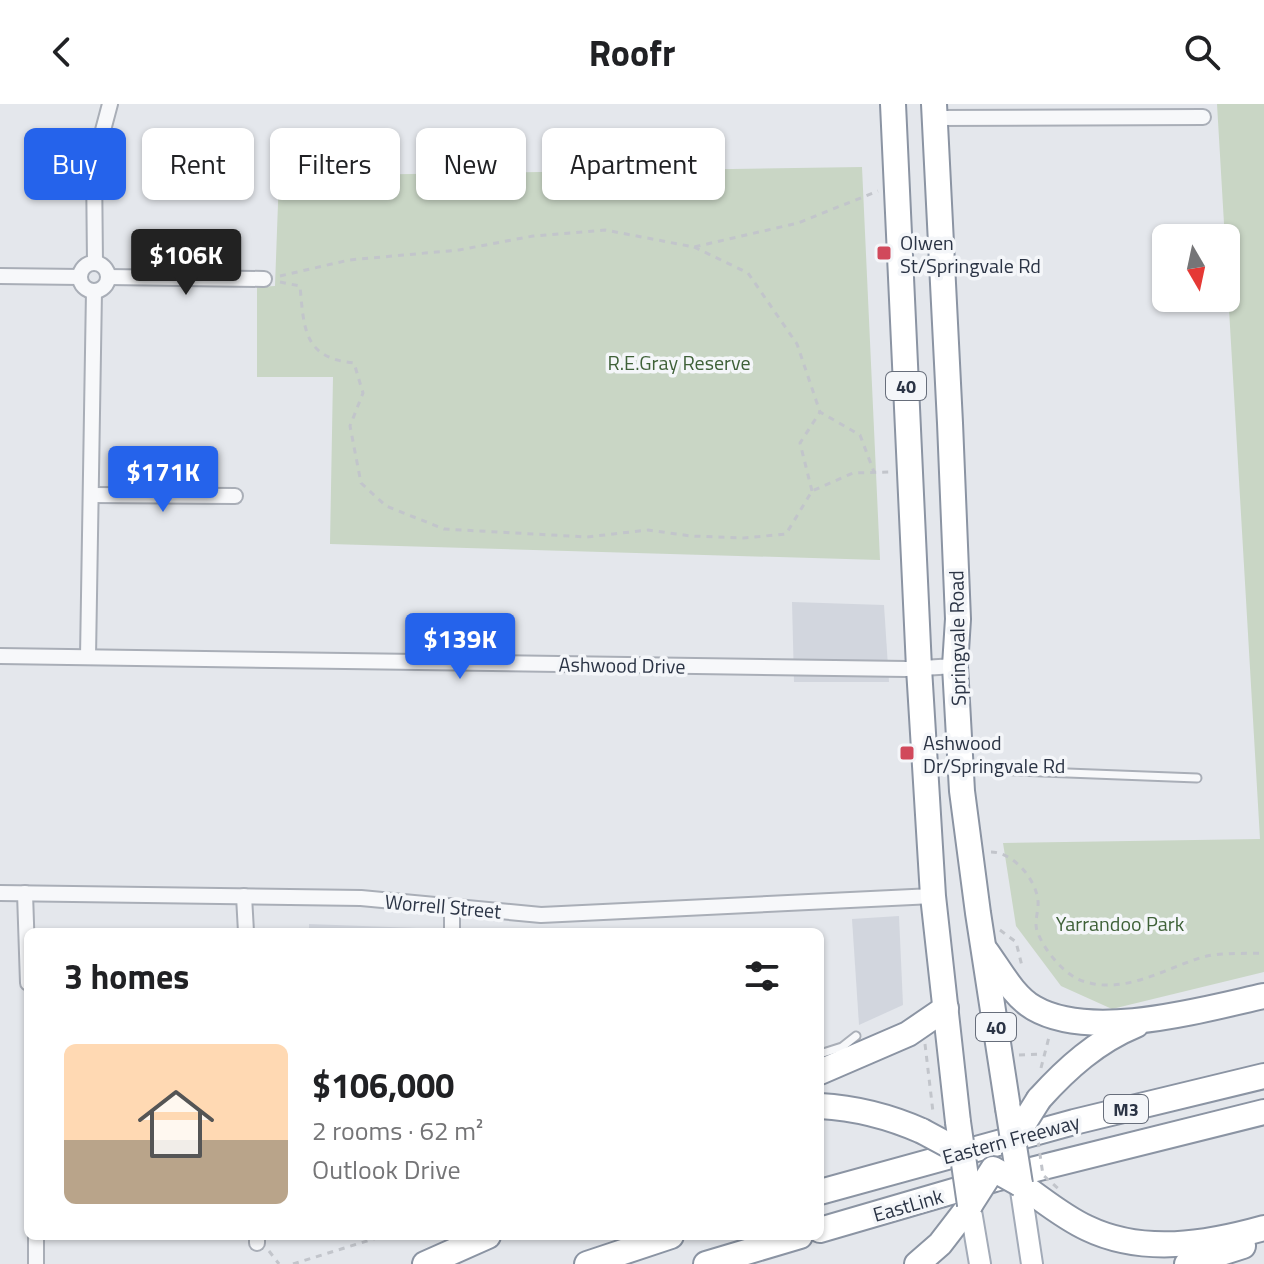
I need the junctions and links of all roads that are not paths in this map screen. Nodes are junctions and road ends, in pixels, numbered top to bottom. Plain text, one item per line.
1 (110, 104) edge
2 (893, 104) edge
3 (935, 111) edge
4 (1203, 117) dead end
5 (95, 263) junction
6 (0, 276) edge
7 (80, 277) junction
8 (108, 277) junction
9 (264, 279) road end
10 (94, 291) junction
11 (91, 495) junction
12 (235, 496) dead end
13 (0, 656) edge
14 (88, 657) junction
15 (955, 666) junction
16 (919, 668) junction
17 (961, 769) junction
18 (1197, 778) dead end
19 (0, 893) edge
20 (25, 893) junction
21 (244, 896) junction
22 (933, 896) junction
23 (452, 906) junction
24 (26, 928) edge
25 (246, 928) edge
26 (452, 928) edge
27 (983, 946) junction
28 (1264, 996) edge
29 (946, 1008) junction
30 (1158, 1018) junction
31 (856, 1036) dead end
32 (824, 1053) edge
33 (824, 1070) edge
34 (1264, 1076) edge
35 (824, 1106) edge
36 (1264, 1112) edge
37 (1012, 1142) junction
38 (963, 1153) junction
39 (898, 1169) joint
40 (994, 1174) junction
41 (824, 1191) edge
42 (1036, 1193) junction
43 (968, 1213) junction
44 (1264, 1228) edge
45 (824, 1229) edge
46 (1264, 1237) edge
47 (36, 1240) edge
48 (479, 1240) edge
49 (659, 1240) edge
50 (787, 1240) edge
51 (36, 1264) edge
52 (425, 1264) edge
53 (587, 1264) edge
54 (706, 1264) edge
55 (917, 1264) edge
56 (980, 1264) edge
57 (1032, 1264) edge
58 (1187, 1264) edge

1 - 5 street
2 - 16 highway, Springvale Road / 40
3 - 4 street
3 - 15 highway, Springvale Road / 40
5 - 7 street
5 - 8 street
6 - 7 street
7 - 10 street
8 - 9 street
8 - 10 street
10 - 11 street
11 - 12 street
11 - 14 street
13 - 14 street, Ashwood Drive
14 - 16 street, Ashwood Drive
15 - 16 street, Ashwood Drive
15 - 17 highway, Springvale Road / 40
16 - 22 highway, Springvale Road / 40
17 - 18 lane
17 - 27 highway, Springvale Road / 40
19 - 20 street, Worrell Street
20 - 21 street, Worrell Street
20 - 24 street
21 - 23 street, Worrell Street
21 - 25 street
22 - 23 street, Worrell Street
22 - 29 highway, Springvale Road / 40
23 - 26 street
27 - 30 highway
27 - 37 highway, Springvale Road / 40, bridge
28 - 30 highway
29 - 33 highway
29 - 38 highway, Springvale Road / 40, bridge
30 - 37 highway, bridge
31 - 32 lane
34 - 39 highway, Eastern Freeway / M3
35 - 38 highway, bridge
36 - 40 highway, Eastern Freeway / M3
37 - 40 highway
37 - 42 highway, Springvale Road / 40, bridge
38 - 40 highway
38 - 43 highway, Springvale Road / 40, bridge
39 - 41 highway, EastLink / M3
40 - 42 highway, bridge
40 - 43 highway, bridge
40 - 45 highway, EastLink / M3
42 - 44 highway
42 - 57 main road, Springvale Road / 40
43 - 55 highway
43 - 56 main road, Springvale Road / 40
46 - 58 highway
47 - 51 street
48 - 52 highway
49 - 53 highway
50 - 54 highway

